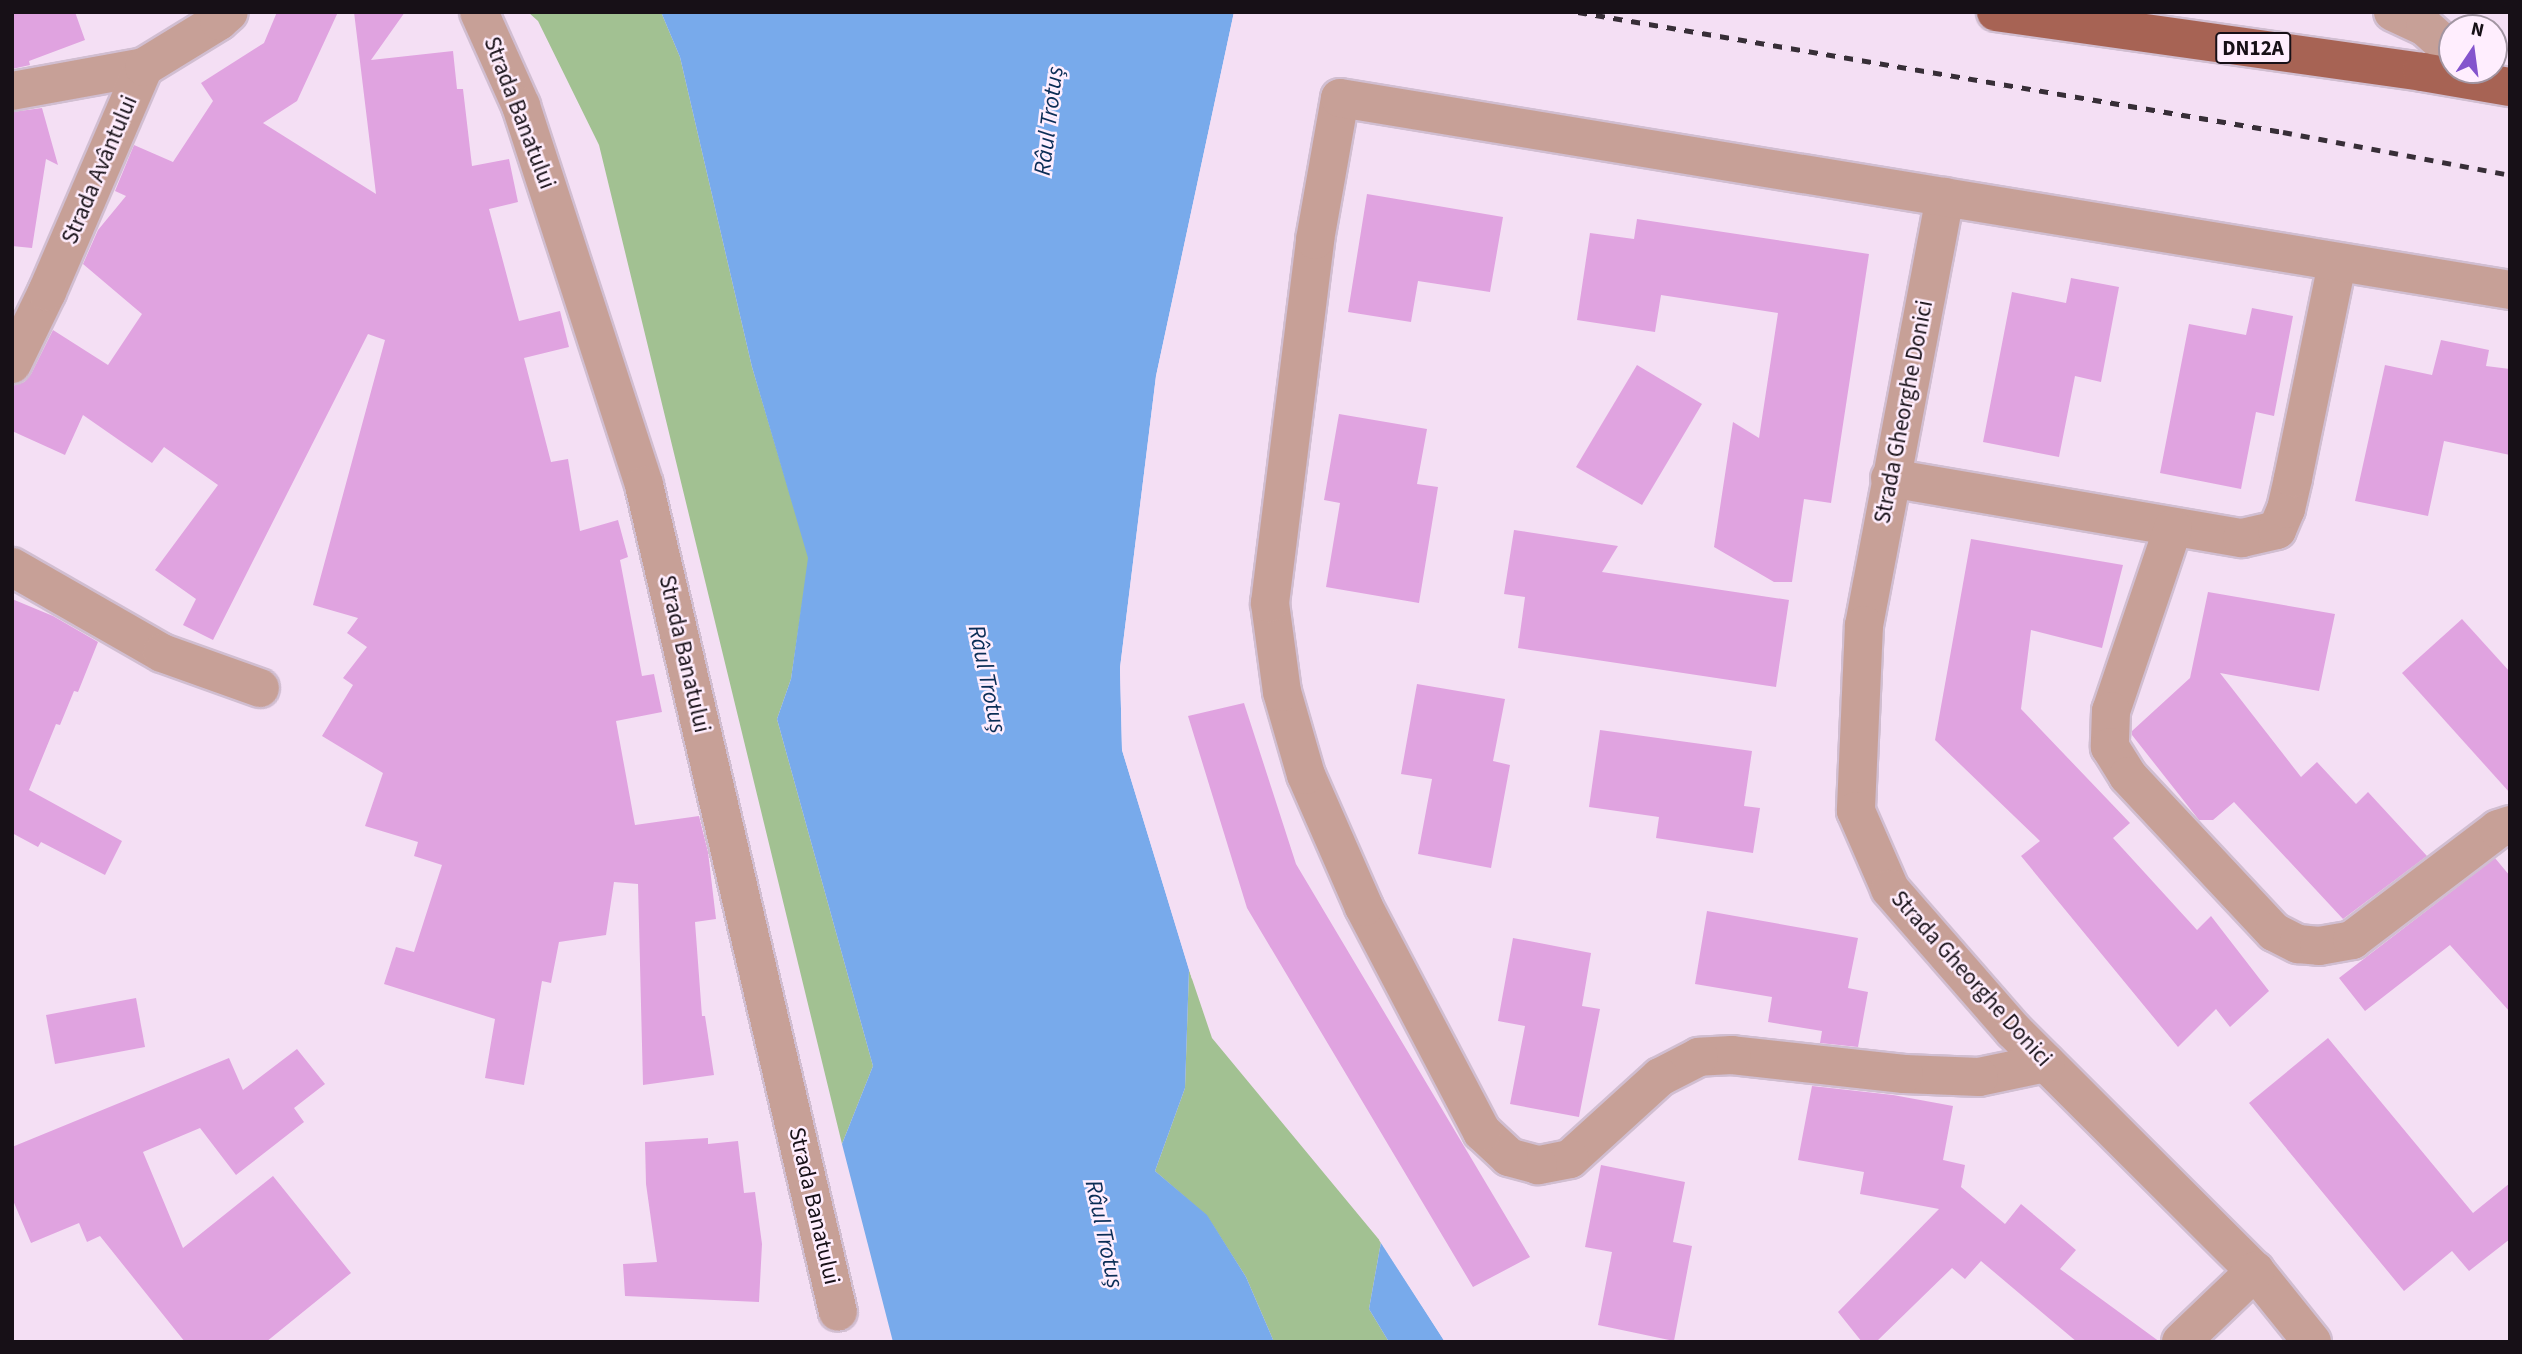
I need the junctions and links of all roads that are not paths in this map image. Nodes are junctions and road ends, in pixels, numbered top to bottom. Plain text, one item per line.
1 (229, 12) edge
2 (479, 12) edge
3 (1996, 12) edge
4 (2393, 12) edge
5 (2438, 39) edge
6 (144, 67) junction
7 (2438, 72) edge
8 (12, 91) edge
9 (1945, 197) junction
10 (2337, 264) junction
11 (2510, 290) edge
12 (12, 364) edge
13 (1890, 478) junction
14 (2173, 528) junction
15 (12, 568) edge
16 (260, 688) dead end
17 (2510, 825) edge
18 (2046, 1063) junction
19 (2255, 1271) junction
20 (838, 1312) dead end
21 (2181, 1342) edge
22 (2312, 1342) edge

1 - 6 street, Strada Avântului
2 - 20 street, Strada Banatului
3 - 7 main road, DN12A
4 - 5 street
6 - 8 street
6 - 12 street, Strada Avântului
9 - 10 street
9 - 13 street, Strada Gheorghe Donici
9 - 18 street
10 - 11 street
10 - 14 street
13 - 14 street
13 - 18 street, Strada Gheorghe Donici
14 - 17 street
15 - 16 street
18 - 19 street, Strada Gheorghe Donici
19 - 21 street
19 - 22 street, Strada Gheorghe Donici

